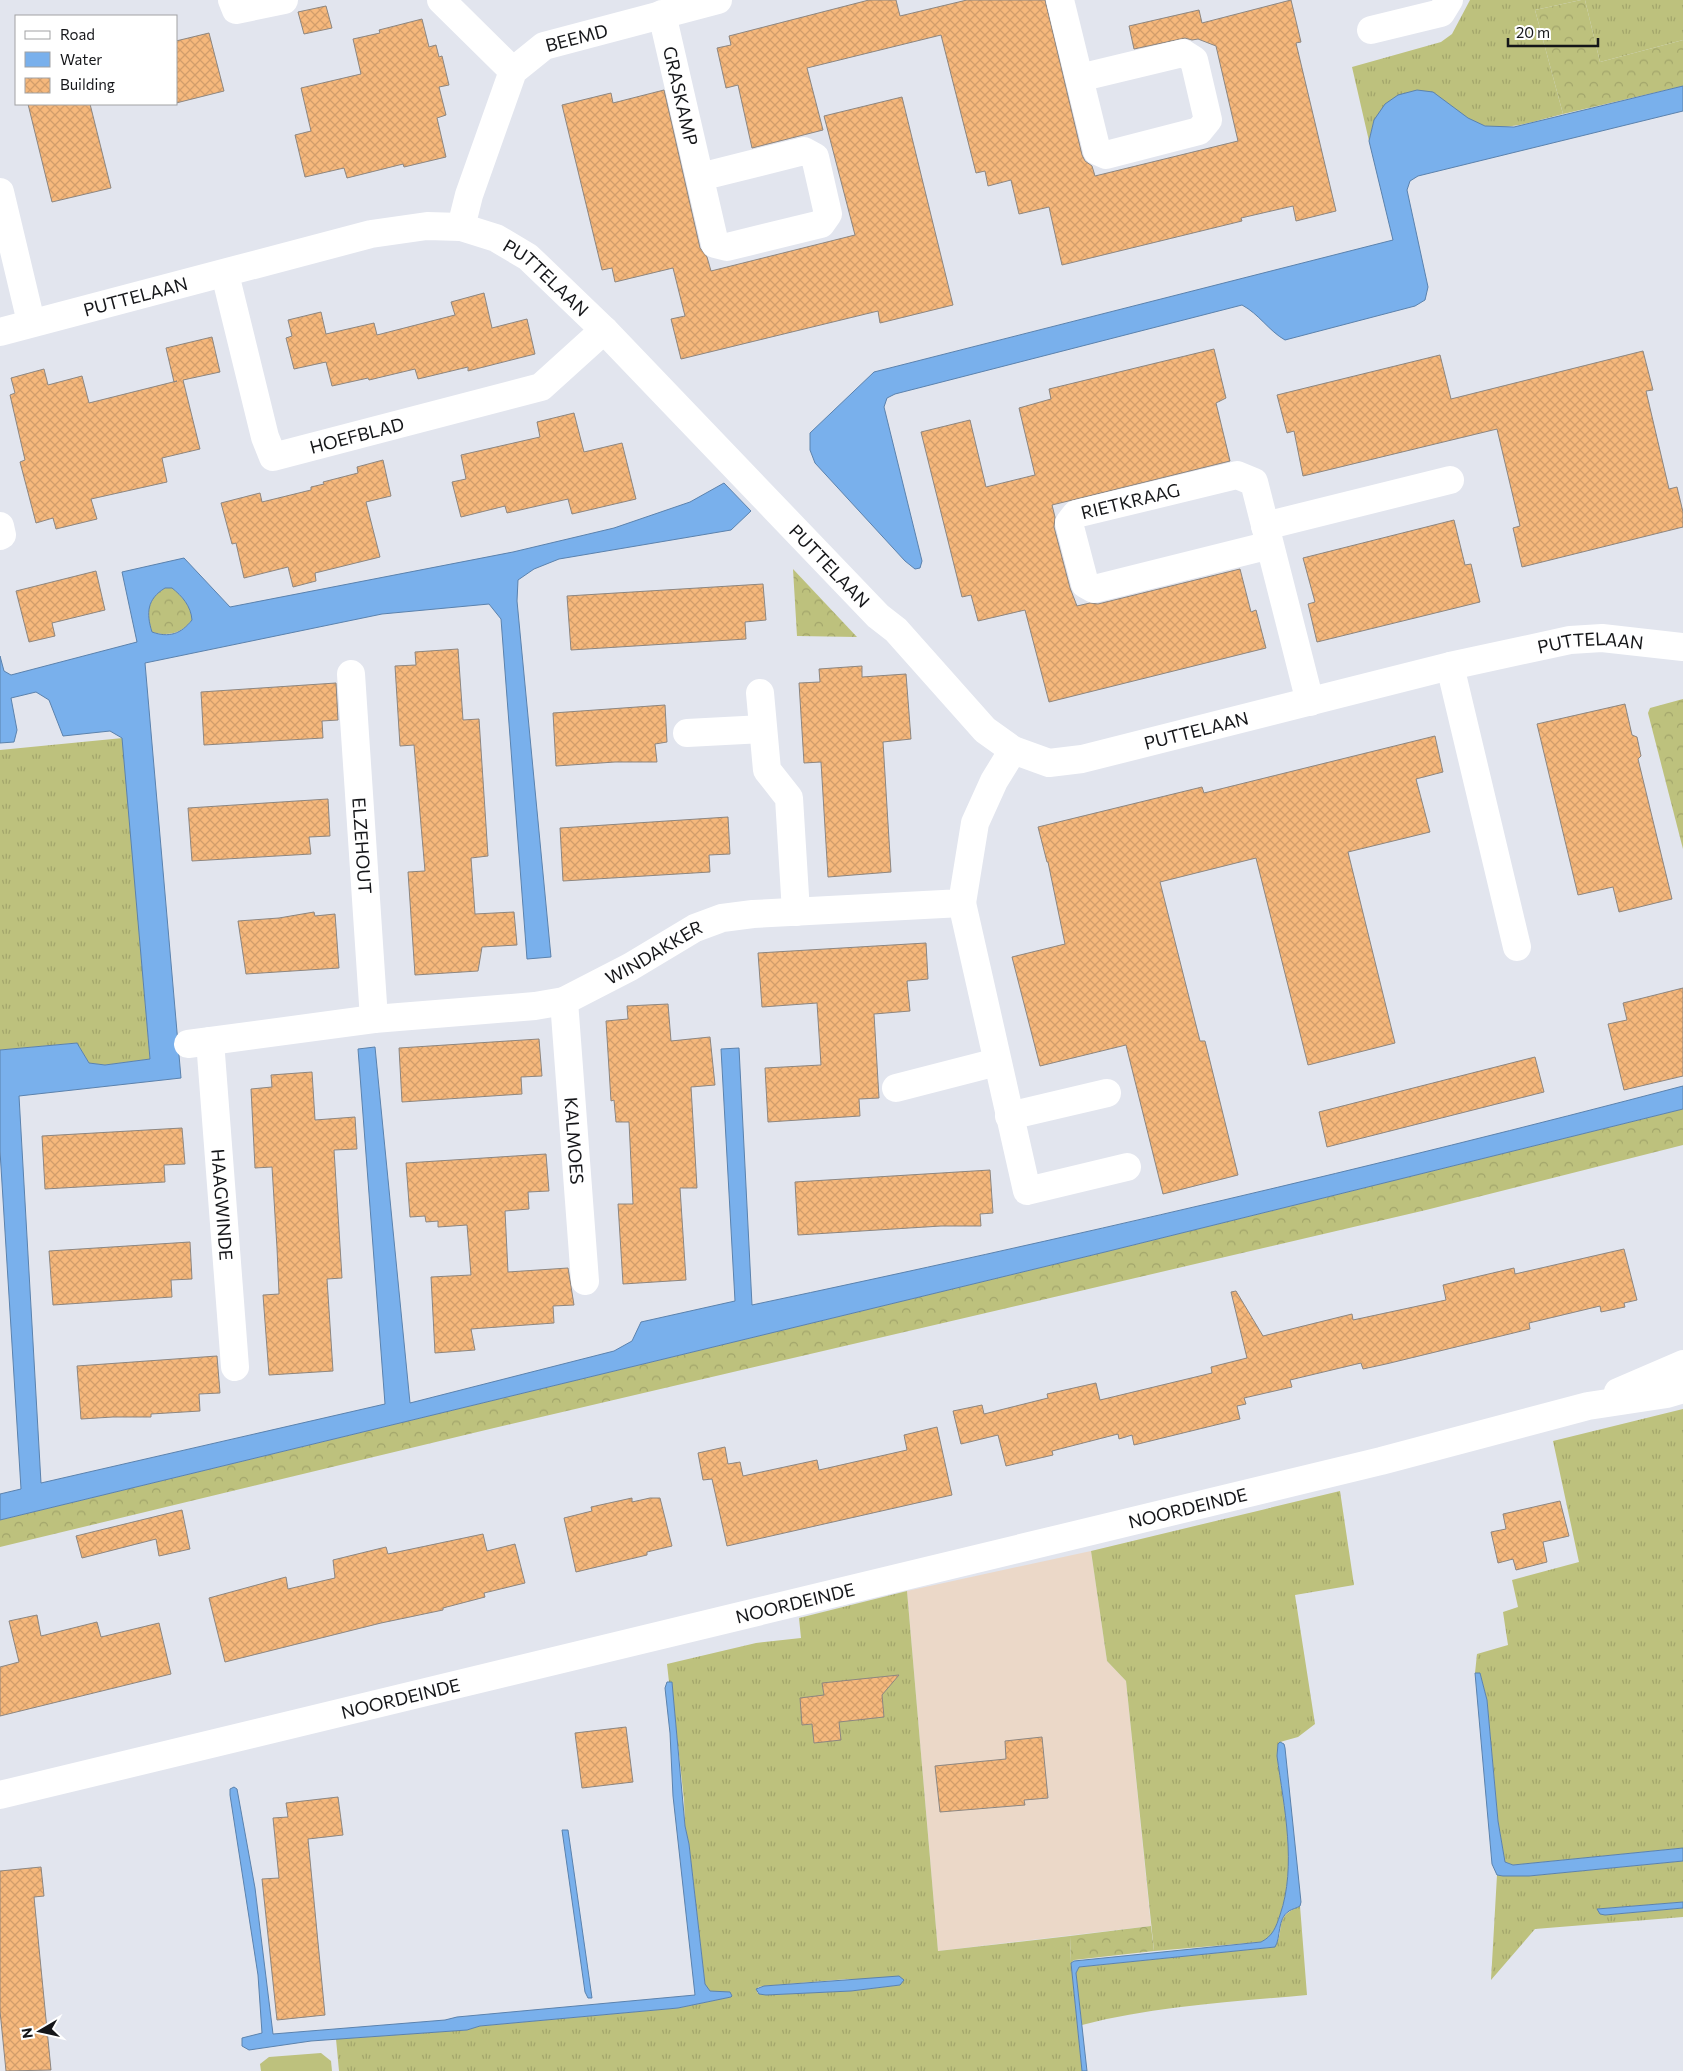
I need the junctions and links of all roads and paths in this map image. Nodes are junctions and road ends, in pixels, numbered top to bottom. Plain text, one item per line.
1 (232, 0) edge
2 (284, 0) edge
3 (441, 0) edge
4 (718, 0) edge
5 (1060, 0) edge
6 (1449, 0) edge
7 (676, 7) edge
8 (1371, 30) dead end
9 (513, 72) junction
10 (1079, 78) junction
11 (700, 177) junction
12 (0, 192) edge
13 (461, 227) junction
14 (225, 274) junction
15 (31, 322) junction
16 (604, 330) junction
17 (0, 332) edge
18 (1450, 480) dead end
19 (0, 526) edge
20 (1267, 535) junction
21 (0, 536) edge
22 (1683, 646) edge
23 (1450, 666) junction
24 (351, 674) dead end
25 (760, 693) dead end
26 (1310, 702) junction
27 (763, 729) junction
28 (687, 733) dead end
29 (1013, 750) junction
30 (962, 903) junction
31 (796, 912) junction
32 (1517, 947) dead end
33 (564, 1001) junction
34 (374, 1019) junction
35 (199, 1043) joint
36 (997, 1062) junction
37 (896, 1088) dead end
38 (1107, 1093) dead end
39 (1009, 1116) junction
40 (1127, 1167) dead end
41 (585, 1281) dead end
42 (1683, 1364) edge
43 (235, 1367) dead end
44 (1683, 1389) edge
45 (1588, 1406) junction
46 (0, 1795) edge

1 - 2 street
3 - 9 street
4 - 7 street, BEEMD
5 - 10 street
6 - 8 street
7 - 9 street, BEEMD
7 - 11 street, GRASKAMP
9 - 13 street
10 - 10 street
11 - 11 street, GRASKAMP
12 - 15 street
13 - 14 street, PUTTELAAN
13 - 16 street, PUTTELAAN
14 - 15 street, PUTTELAAN
14 - 16 street, HOEFBLAD
15 - 17 street, PUTTELAAN
16 - 29 street, PUTTELAAN
18 - 20 street, RIETKRAAG
19 - 21 street
20 - 20 street, RIETKRAAG
20 - 26 street, RIETKRAAG
22 - 23 street, PUTTELAAN
23 - 26 street, PUTTELAAN
23 - 32 street
24 - 34 street, ELZEHOUT
25 - 27 street
26 - 29 street, PUTTELAAN
27 - 28 street
27 - 31 street
29 - 30 street
30 - 31 street, WINDAKKER
30 - 36 street
31 - 33 street, WINDAKKER
33 - 34 street, WINDAKKER
33 - 41 street, KALMOES
34 - 35 street, WINDAKKER
35 - 43 street, HAAGWINDE
36 - 37 street
36 - 39 street
38 - 39 street
39 - 40 street
42 - 45 street, NOORDEINDE
44 - 45 street, NOORDEINDE
45 - 46 street, NOORDEINDE

